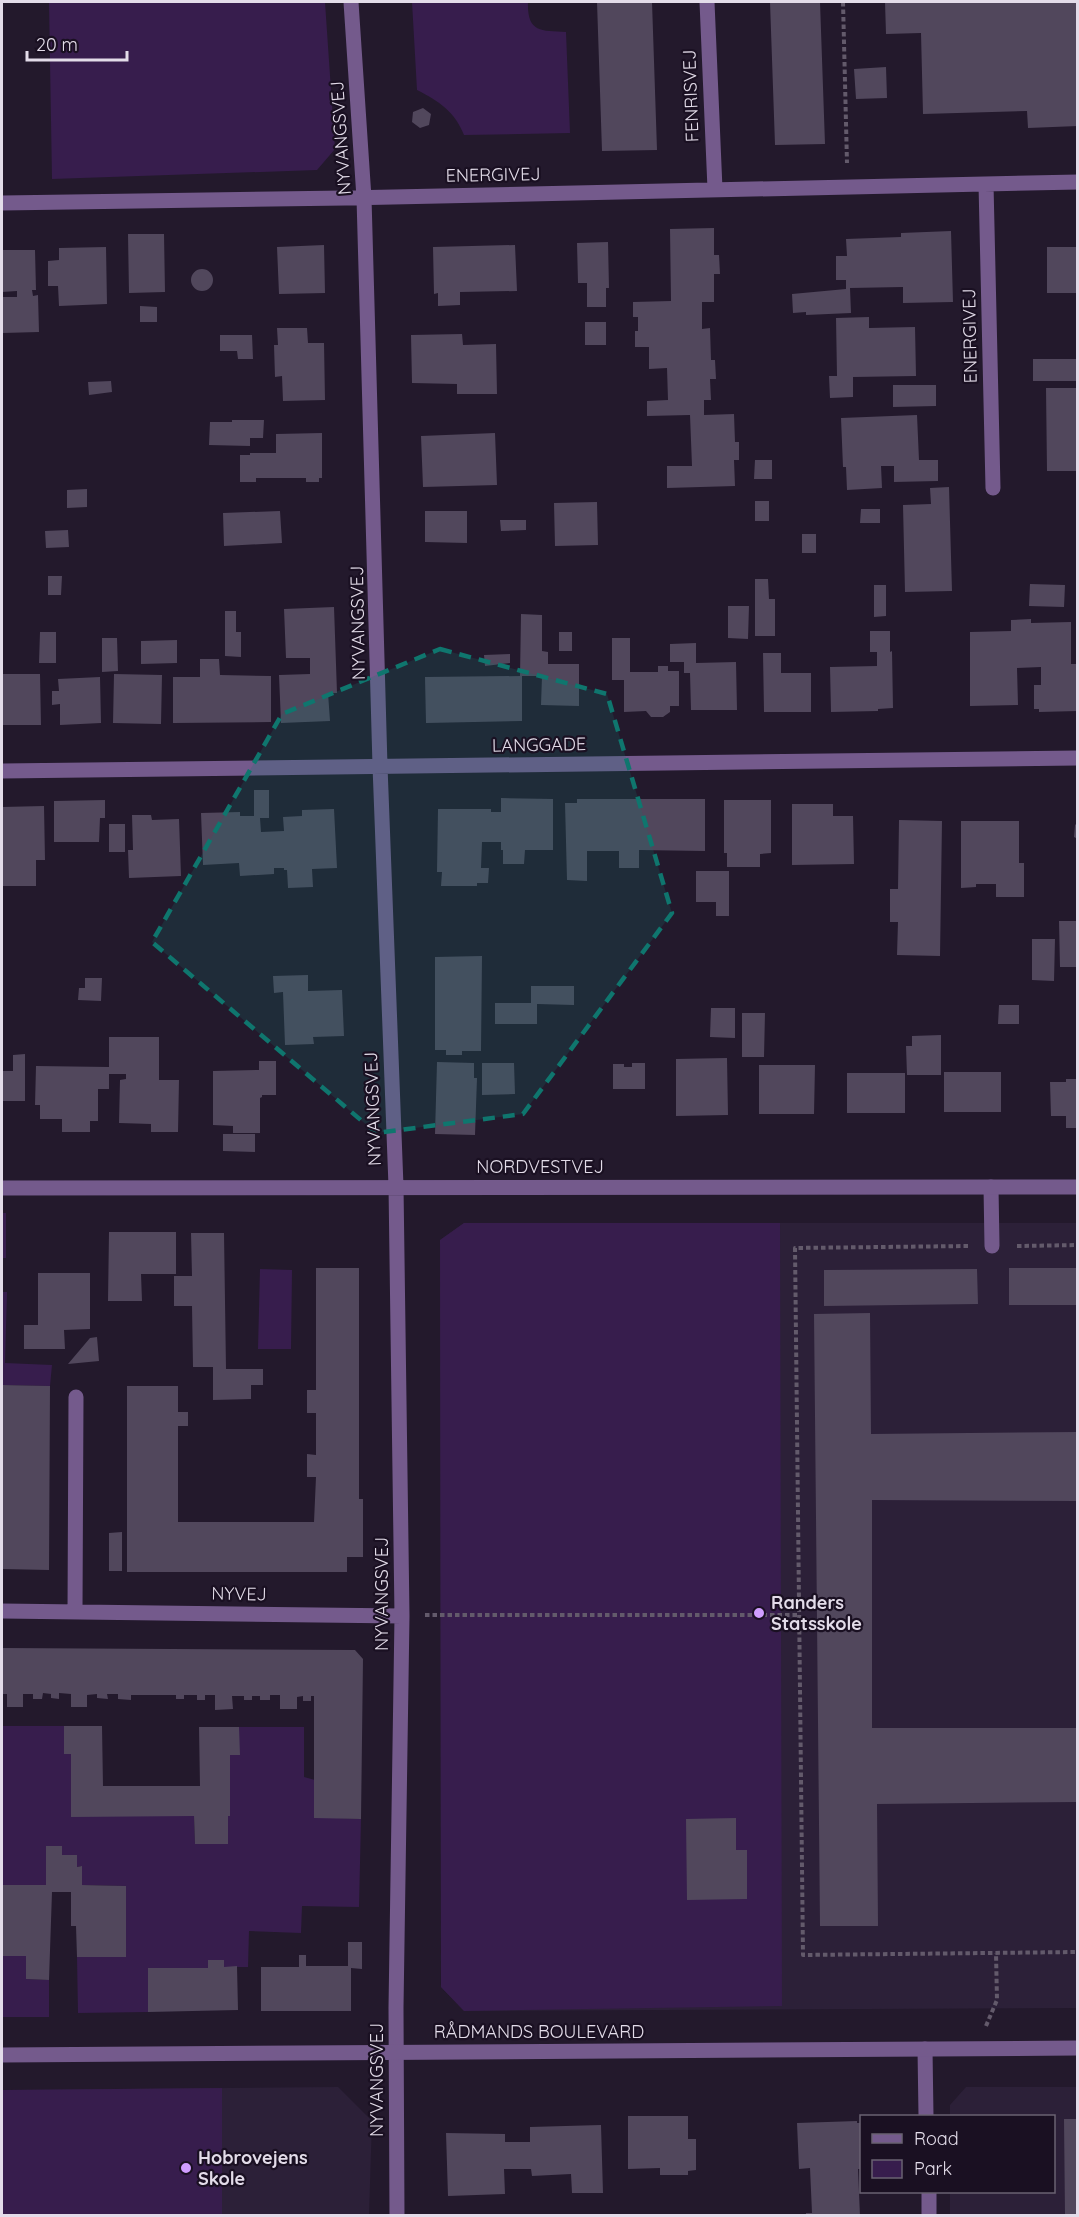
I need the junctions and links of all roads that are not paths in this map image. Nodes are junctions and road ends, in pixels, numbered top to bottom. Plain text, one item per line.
1 (351, 2) edge
2 (707, 2) edge
3 (1077, 182) edge
4 (986, 184) junction
5 (714, 189) junction
6 (364, 198) junction
7 (2, 203) edge
8 (993, 488) dead end
9 (1077, 758) edge
10 (380, 766) junction
11 (2, 771) edge
12 (396, 1186) junction
13 (991, 1186) junction
14 (1077, 1187) edge
15 (2, 1188) edge
16 (992, 1246) road end
17 (76, 1397) dead end
18 (2, 1611) edge
19 (75, 1612) junction
20 (402, 1616) junction
21 (1077, 2048) edge
22 (925, 2049) junction
23 (396, 2053) junction
24 (2, 2055) edge
25 (926, 2115) edge
26 (928, 2193) edge
27 (397, 2216) edge
28 (929, 2216) edge

1 - 6 street, NYVANGSVEJ
2 - 5 street, FENRISVEJ
3 - 4 street, ENERGIVEJ
4 - 5 street, ENERGIVEJ
4 - 8 street, ENERGIVEJ
5 - 6 street, ENERGIVEJ
6 - 7 street, ENERGIVEJ
6 - 10 street, NYVANGSVEJ
9 - 10 street, LANGGADE
10 - 11 street, LANGGADE
10 - 12 street, NYVANGSVEJ
12 - 13 street, NORDVESTVEJ
12 - 15 street, NORDVESTVEJ
12 - 20 street, NYVANGSVEJ
13 - 14 street, NORDVESTVEJ
13 - 16 street
17 - 19 street
18 - 19 street, NYVEJ
19 - 20 street, NYVEJ
20 - 23 street, NYVANGSVEJ
21 - 22 street, RÅDMANDS BOULEVARD
22 - 23 street, RÅDMANDS BOULEVARD
22 - 25 street
23 - 24 street, RÅDMANDS BOULEVARD
23 - 27 street, NYVANGSVEJ
26 - 28 street

